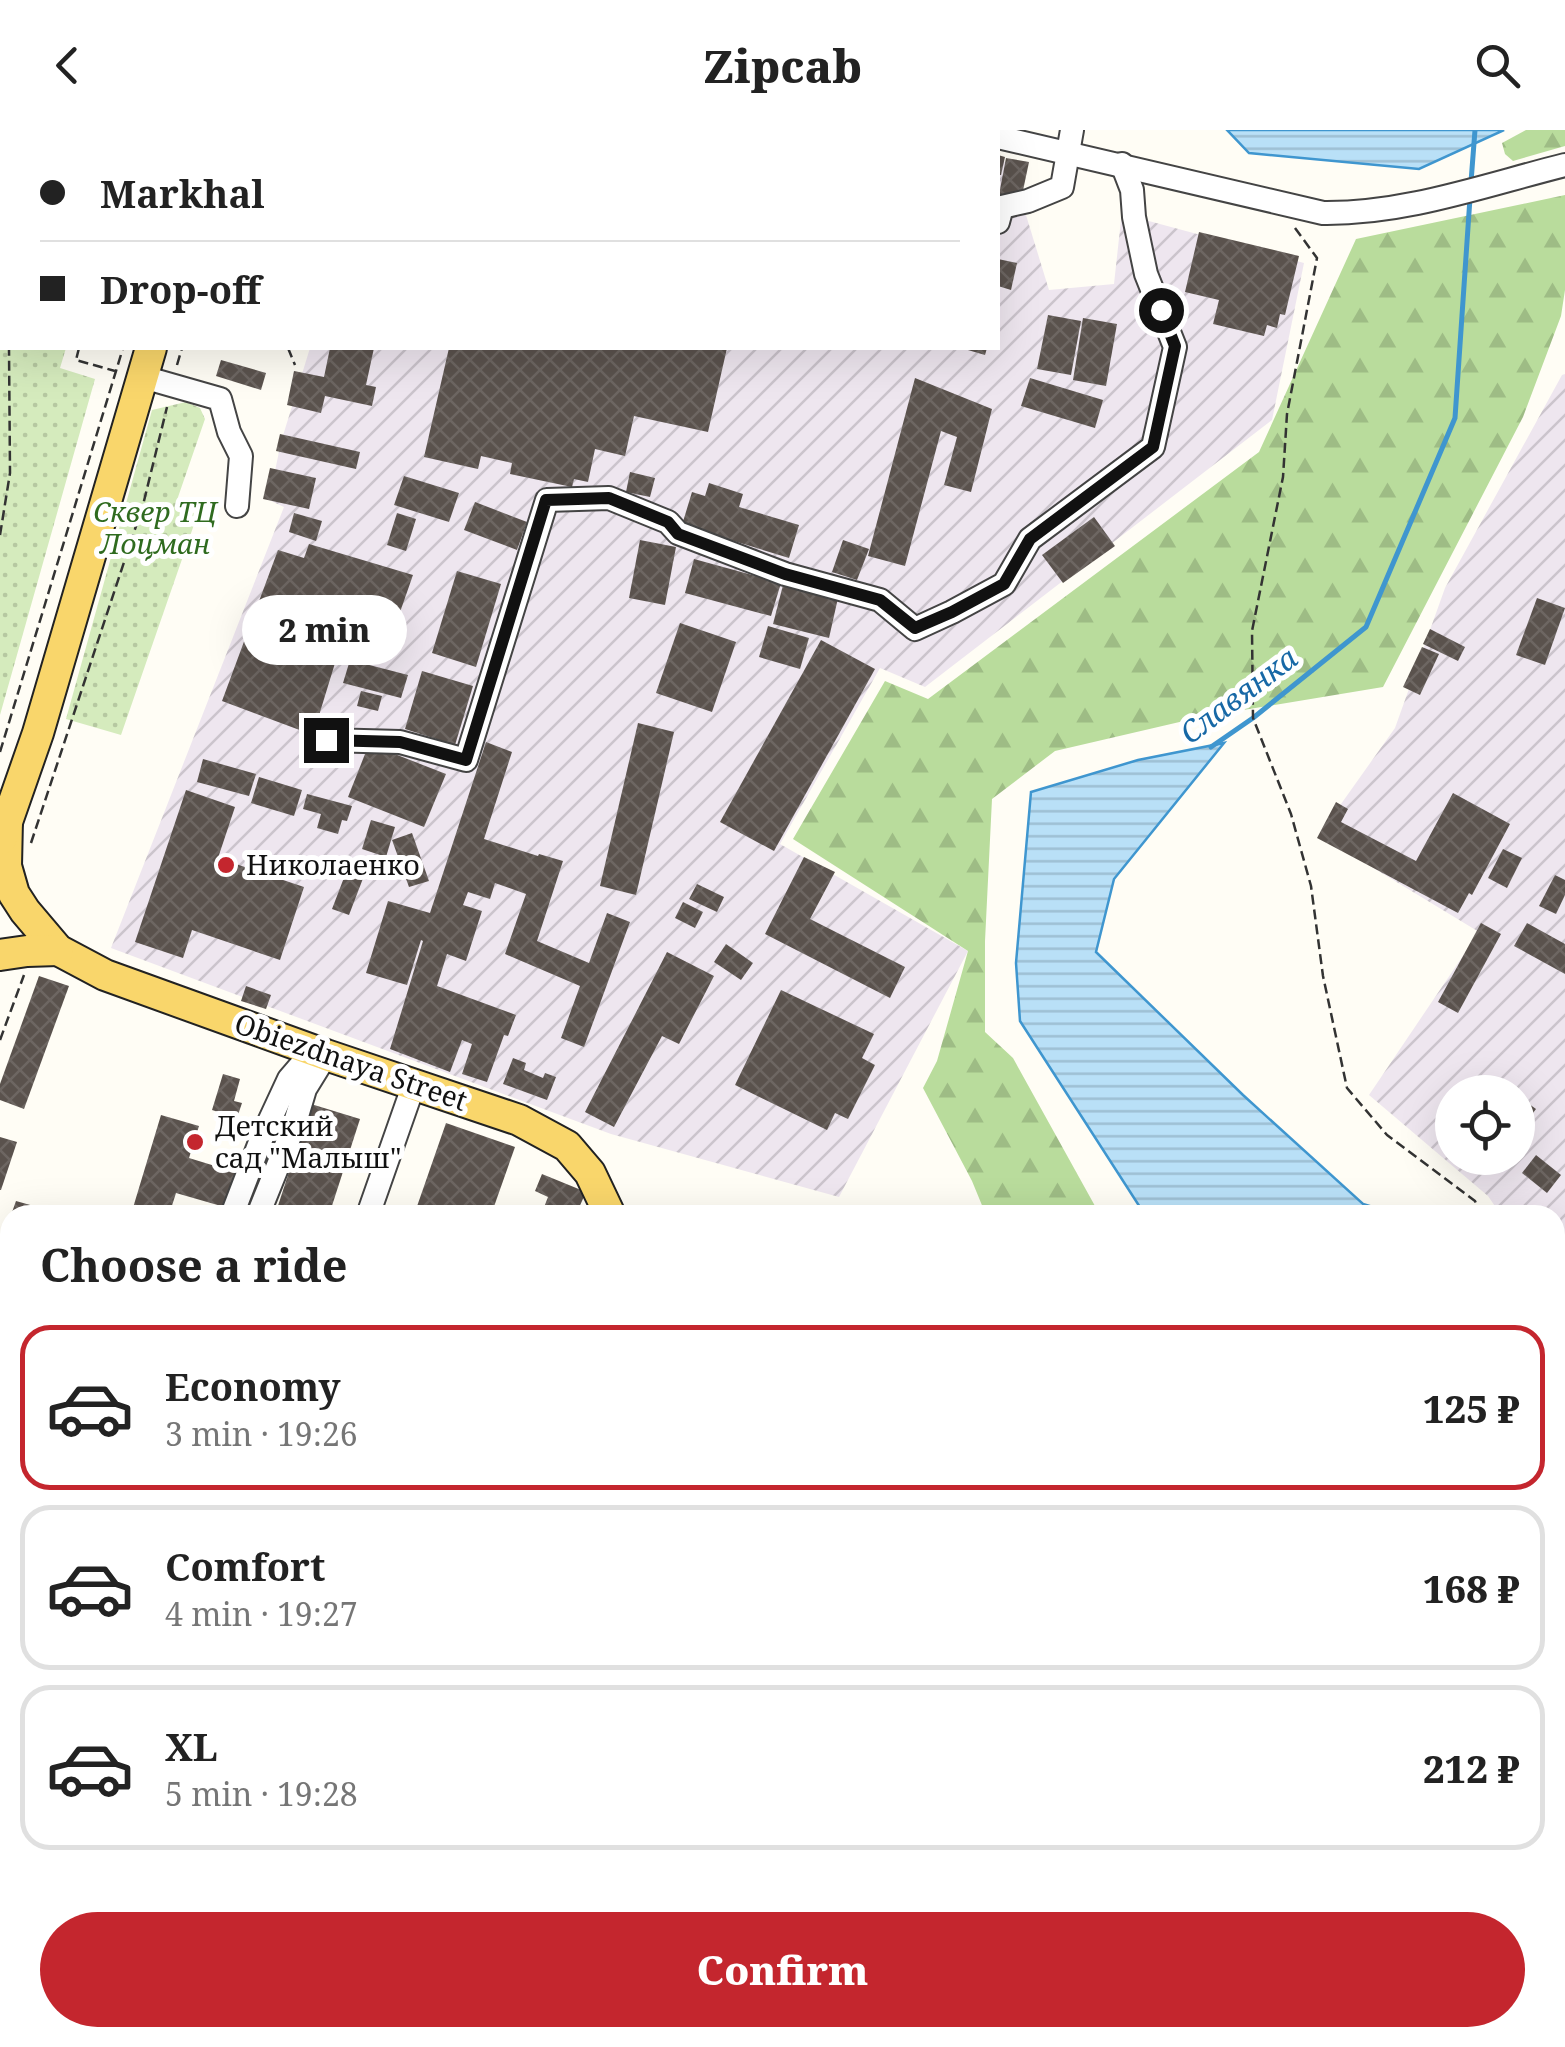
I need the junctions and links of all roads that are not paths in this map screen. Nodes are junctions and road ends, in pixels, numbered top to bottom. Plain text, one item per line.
1 (1000, 137) edge
2 (1070, 141) edge
3 (1122, 164) junction
4 (1565, 165) edge
5 (1000, 214) edge
6 (151, 350) edge
7 (144, 378) junction
8 (237, 506) dead end
9 (326, 740) dead end
10 (2, 829) edge
11 (58, 950) junction
12 (13, 962) edge
13 (320, 1052) junction
14 (414, 1084) junction
15 (236, 1205) edge
16 (262, 1205) edge
17 (372, 1205) edge
18 (605, 1205) edge

1 - 2 street
2 - 3 street
2 - 5 street
3 - 4 street
3 - 9 street
6 - 7 main road, Obiezdnaya Street
7 - 8 street
7 - 10 main road, Obiezdnaya Street
10 - 11 main road, Obiezdnaya Street
11 - 12 main road
11 - 13 main road, Obiezdnaya Street
13 - 14 main road, Obiezdnaya Street
13 - 15 street
13 - 16 street
14 - 17 street
14 - 18 main road, Obiezdnaya Street

